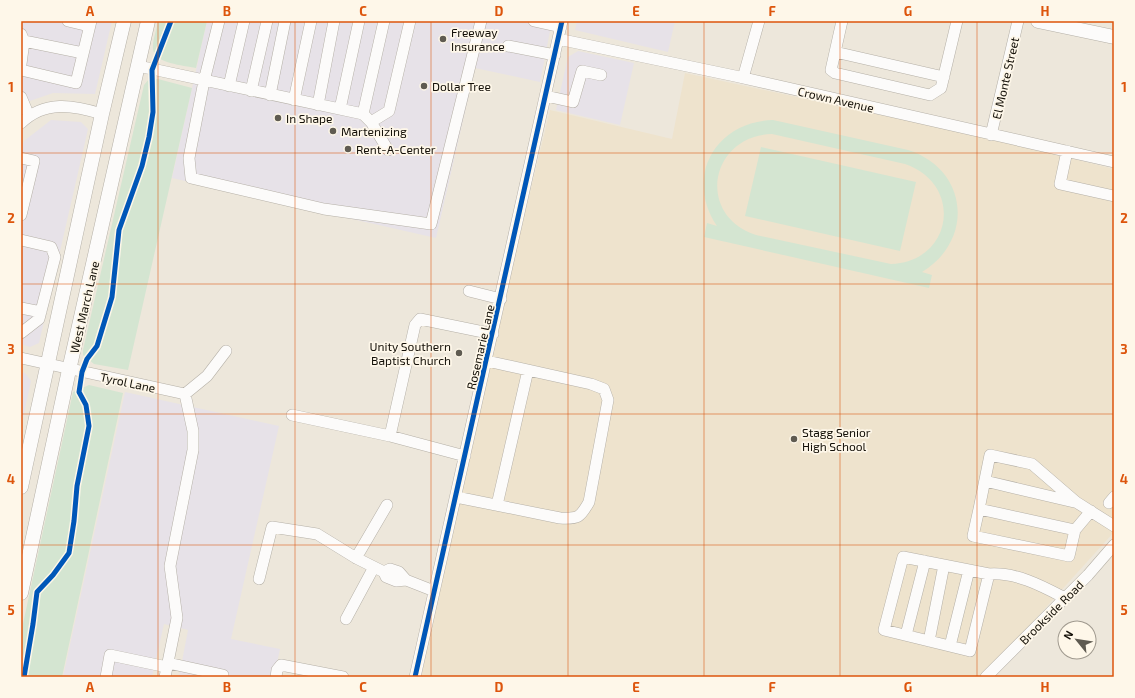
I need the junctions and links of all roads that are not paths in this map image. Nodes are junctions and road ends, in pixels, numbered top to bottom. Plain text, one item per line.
1 (68, 21) edge
2 (124, 21) edge
3 (148, 21) edge
4 (219, 21) edge
5 (244, 21) edge
6 (267, 21) edge
7 (285, 21) edge
8 (311, 21) edge
9 (334, 21) edge
10 (359, 21) edge
11 (384, 21) edge
12 (410, 21) edge
13 (481, 21) edge
14 (534, 21) edge
15 (759, 21) edge
16 (842, 21) edge
17 (957, 21) edge
18 (1018, 21) edge
19 (1038, 21) edge
20 (90, 24) edge
21 (562, 24) edge
22 (22, 37) edge
23 (1114, 37) edge
24 (558, 39) junction
25 (508, 46) dead end
26 (835, 52) junction
27 (83, 53) junction
28 (555, 54) junction
29 (21, 64) edge
30 (138, 66) junction
31 (21, 70) edge
32 (600, 75) dead end
33 (944, 77) junction
34 (743, 78) junction
35 (204, 81) junction
36 (229, 86) junction
37 (251, 91) junction
38 (270, 95) junction
39 (546, 96) junction
40 (21, 97) edge
41 (294, 100) junction
42 (318, 105) junction
43 (340, 109) junction
44 (102, 114) junction
45 (362, 114) junction
46 (25, 119) edge
47 (371, 122) junction
48 (991, 135) junction
49 (388, 150) dead end
50 (1067, 151) junction
51 (21, 158) edge
52 (1114, 162) edge
53 (1114, 196) edge
54 (21, 215) edge
55 (21, 240) edge
56 (469, 291) dead end
57 (500, 299) junction
58 (21, 308) edge
59 (38, 311) junction
60 (21, 334) edge
61 (493, 334) junction
62 (226, 351) dead end
63 (21, 358) edge
64 (487, 361) junction
65 (48, 365) junction
66 (69, 370) junction
67 (528, 370) junction
68 (185, 394) junction
69 (292, 416) dead end
70 (390, 436) junction
71 (25, 449) edge
72 (465, 456) junction
73 (985, 482) junction
74 (21, 487) edge
75 (456, 497) junction
76 (1076, 502) junction
77 (387, 505) dead end
78 (497, 505) junction
79 (979, 509) junction
80 (1090, 511) junction
81 (1114, 526) edge
82 (1075, 530) junction
83 (1114, 545) edge
84 (356, 558) junction
85 (925, 561) junction
86 (944, 565) junction
87 (379, 570) junction
88 (969, 570) junction
89 (988, 574) junction
90 (258, 579) dead end
91 (434, 591) junction
92 (21, 593) edge
93 (1065, 598) junction
94 (346, 618) dead end
95 (906, 635) junction
96 (929, 641) junction
97 (950, 646) junction
98 (166, 669) edge
99 (106, 677) edge
100 (223, 677) edge
101 (276, 677) edge
102 (343, 677) edge
103 (415, 677) edge
104 (986, 677) edge

1 - 20 street
2 - 44 main road, West March Lane
3 - 30 main road, West March Lane
4 - 35 street
5 - 36 street
6 - 37 street
7 - 38 street
8 - 41 street
9 - 42 street
10 - 43 street
11 - 45 street
12 - 47 street
13 - 35 street
14 - 21 street
15 - 34 street
16 - 26 street
17 - 33 street
18 - 48 street, El Monte Street
19 - 23 main road
20 - 27 street
21 - 24 street, Rosemarie Lane
22 - 27 street
22 - 29 street
24 - 28 street, Rosemarie Lane
24 - 34 street, Crown Avenue
25 - 28 street
26 - 33 street
26 - 33 street
27 - 31 street
28 - 39 street, Rosemarie Lane
30 - 35 street
30 - 66 main road, West March Lane
32 - 39 street
34 - 48 street, Crown Avenue
35 - 36 street
36 - 37 street
37 - 38 street
38 - 41 street
39 - 57 street, Rosemarie Lane
40 - 46 street
41 - 42 street
42 - 43 street
43 - 45 street
44 - 46 street
44 - 65 main road, West March Lane
45 - 47 street
47 - 49 street
48 - 50 street, Crown Avenue
50 - 52 street, Crown Avenue
50 - 53 street
51 - 54 street
55 - 59 street
56 - 57 street
57 - 61 street, Rosemarie Lane
58 - 59 street
59 - 60 street
61 - 64 street, Rosemarie Lane
61 - 70 street
62 - 68 street
63 - 65 street, Tyrol Lane
64 - 67 street
64 - 72 street, Rosemarie Lane
65 - 66 street, Tyrol Lane
65 - 71 main road, West March Lane
66 - 68 street, Tyrol Lane
66 - 92 main road, West March Lane
67 - 78 street
67 - 78 street
68 - 98 street
69 - 70 street
70 - 72 street
71 - 74 main road, West March Lane
72 - 75 street, Rosemarie Lane
73 - 76 street
73 - 76 street
73 - 79 street
75 - 78 street
75 - 91 street, Rosemarie Lane
76 - 80 street
77 - 84 street
79 - 82 street
79 - 82 street
80 - 81 street
80 - 82 street
83 - 93 street, Brookside Road
84 - 87 street
84 - 90 street
85 - 86 street
85 - 95 street
85 - 95 street
86 - 88 street
86 - 96 street
87 - 91 street
87 - 94 street
88 - 89 street
88 - 97 street
89 - 93 street
89 - 97 street
91 - 103 street, Rosemarie Lane
93 - 104 street, Brookside Road
95 - 96 street
96 - 97 street
98 - 99 street
98 - 100 street
101 - 102 street

